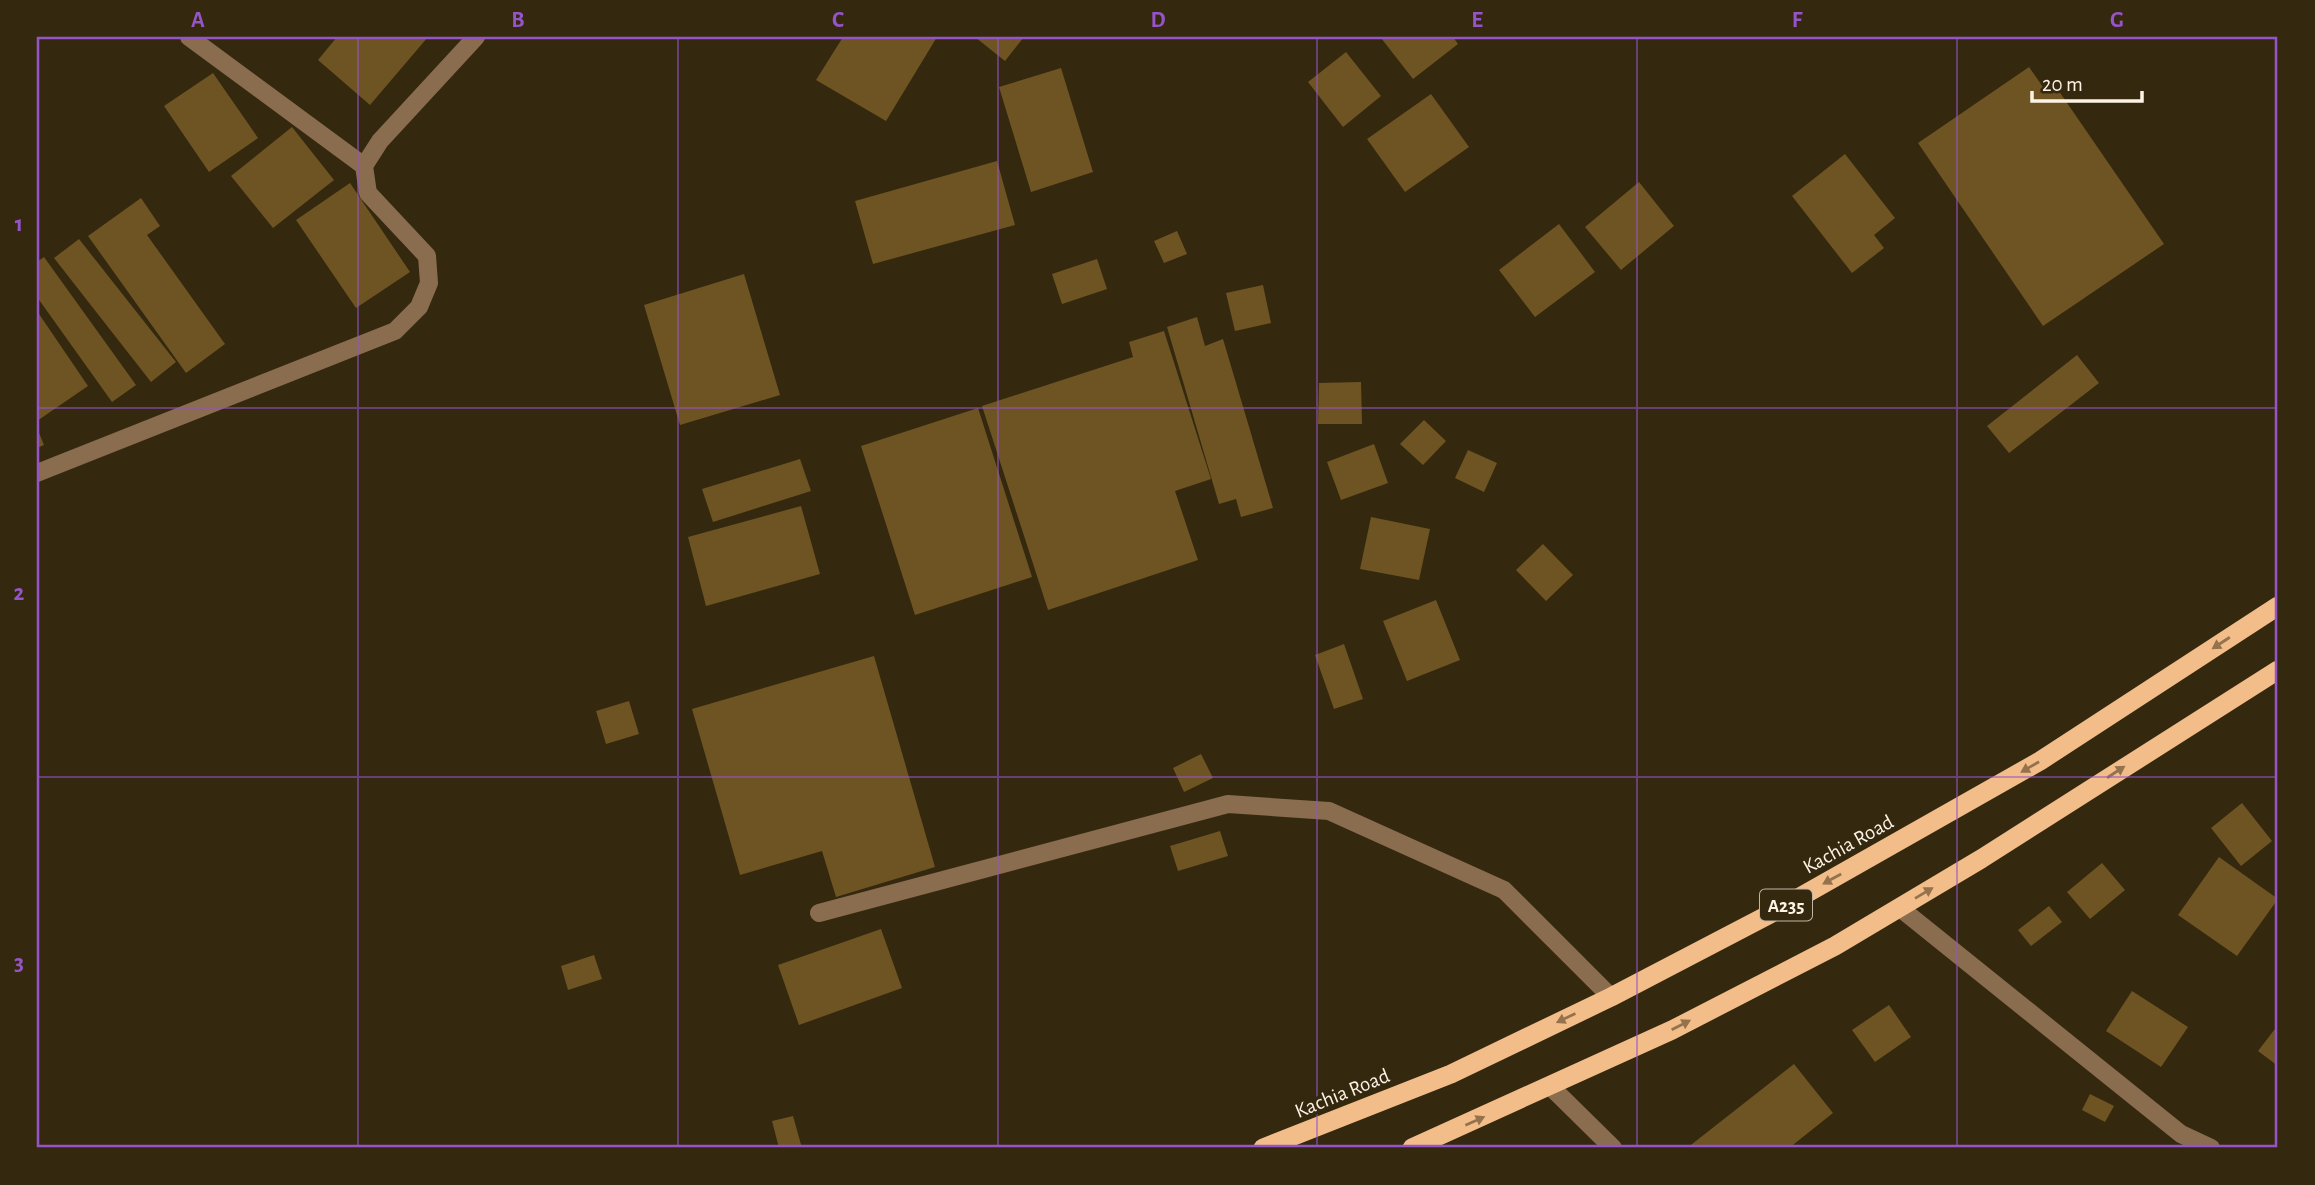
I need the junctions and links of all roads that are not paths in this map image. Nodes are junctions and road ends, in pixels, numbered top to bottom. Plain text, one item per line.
1 (189, 37) edge
2 (476, 37) edge
3 (364, 166) junction
4 (37, 473) edge
5 (2278, 606) edge
6 (2278, 670) edge
7 (1900, 908) junction
8 (819, 913) dead end
9 (1611, 997) junction
10 (1551, 1087) junction
11 (1263, 1148) edge
12 (1412, 1148) edge
13 (1613, 1148) edge
14 (2211, 1148) edge

1 - 3 street
2 - 3 street
3 - 4 street
5 -> 9 highway, Kachia Road / A235
7 -> 6 highway
10 -> 7 highway
7 - 14 street
8 - 9 street
9 -> 11 highway, Kachia Road / A235
12 -> 10 highway
10 - 13 street

